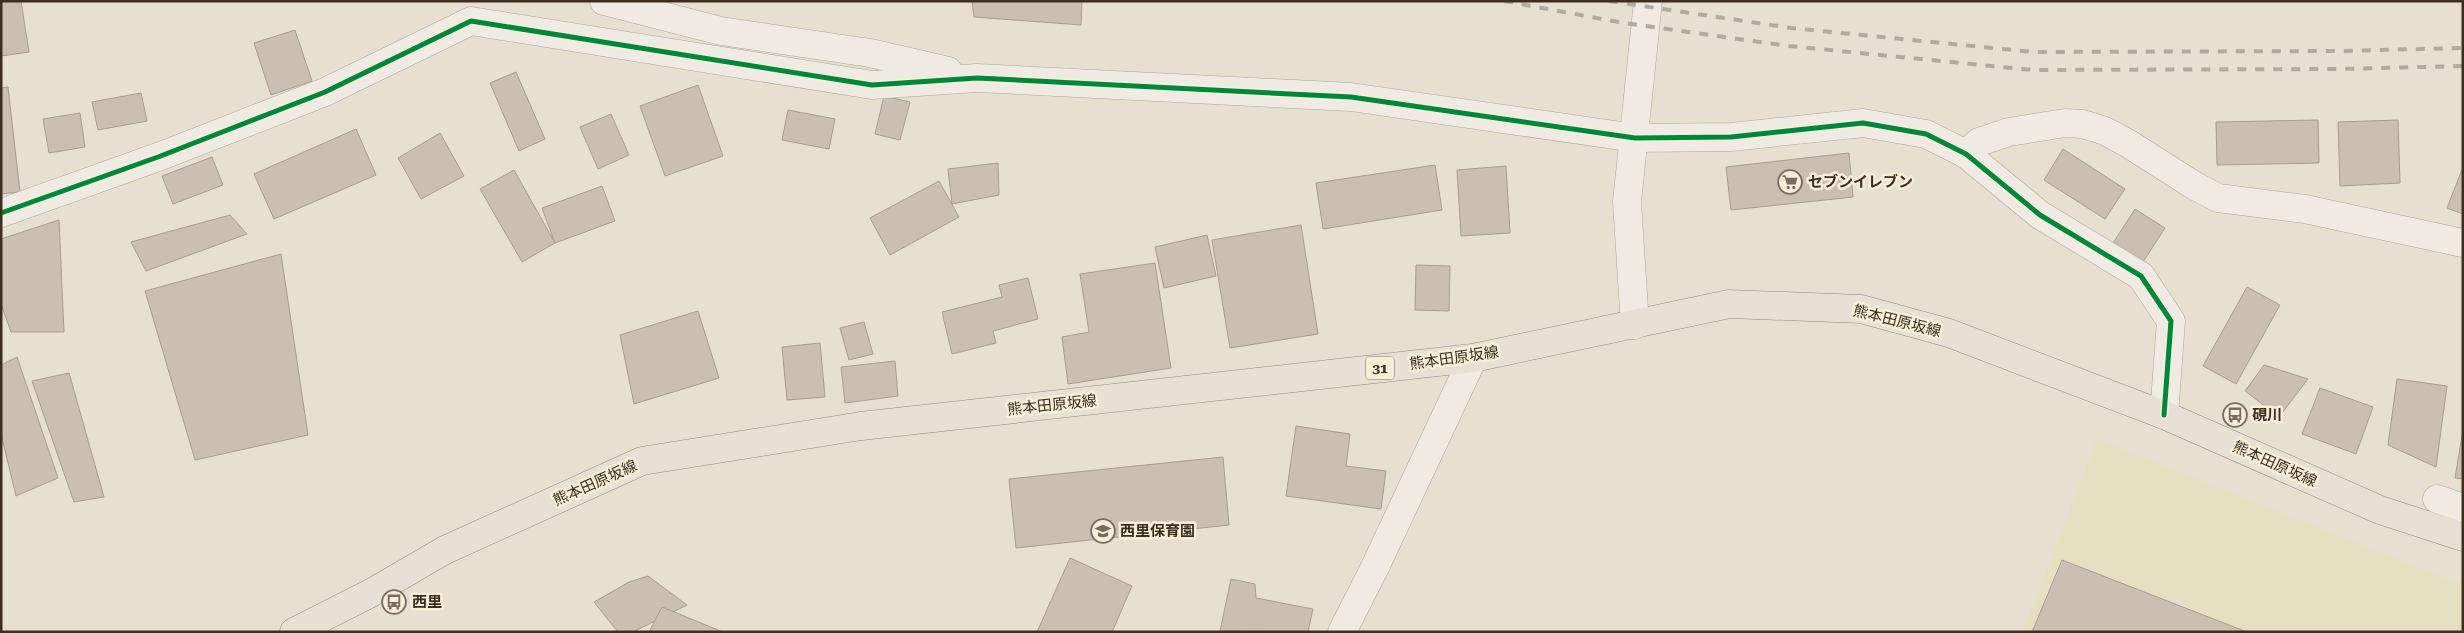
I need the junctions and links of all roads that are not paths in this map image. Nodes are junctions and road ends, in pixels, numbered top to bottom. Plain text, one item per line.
1 (604, 1) edge
2 (1648, 1) edge
3 (977, 78) junction
4 (1635, 138) junction
5 (1966, 154) junction
6 (1, 213) edge
7 (2463, 243) edge
8 (1636, 324) junction
9 (1473, 358) junction
10 (2164, 415) junction
11 (2463, 537) edge
12 (294, 632) edge
13 (1342, 632) edge

1 - 3 street
2 - 4 street
3 - 4 street
3 - 6 street
4 - 5 street
4 - 8 street
5 - 7 street
5 - 10 street
8 - 9 main road, 熊本田原坂線 / 31
8 - 10 main road, 熊本田原坂線 / 31
9 - 12 main road, 熊本田原坂線 / 31
9 - 13 street
10 - 11 main road, 熊本田原坂線 / 31

